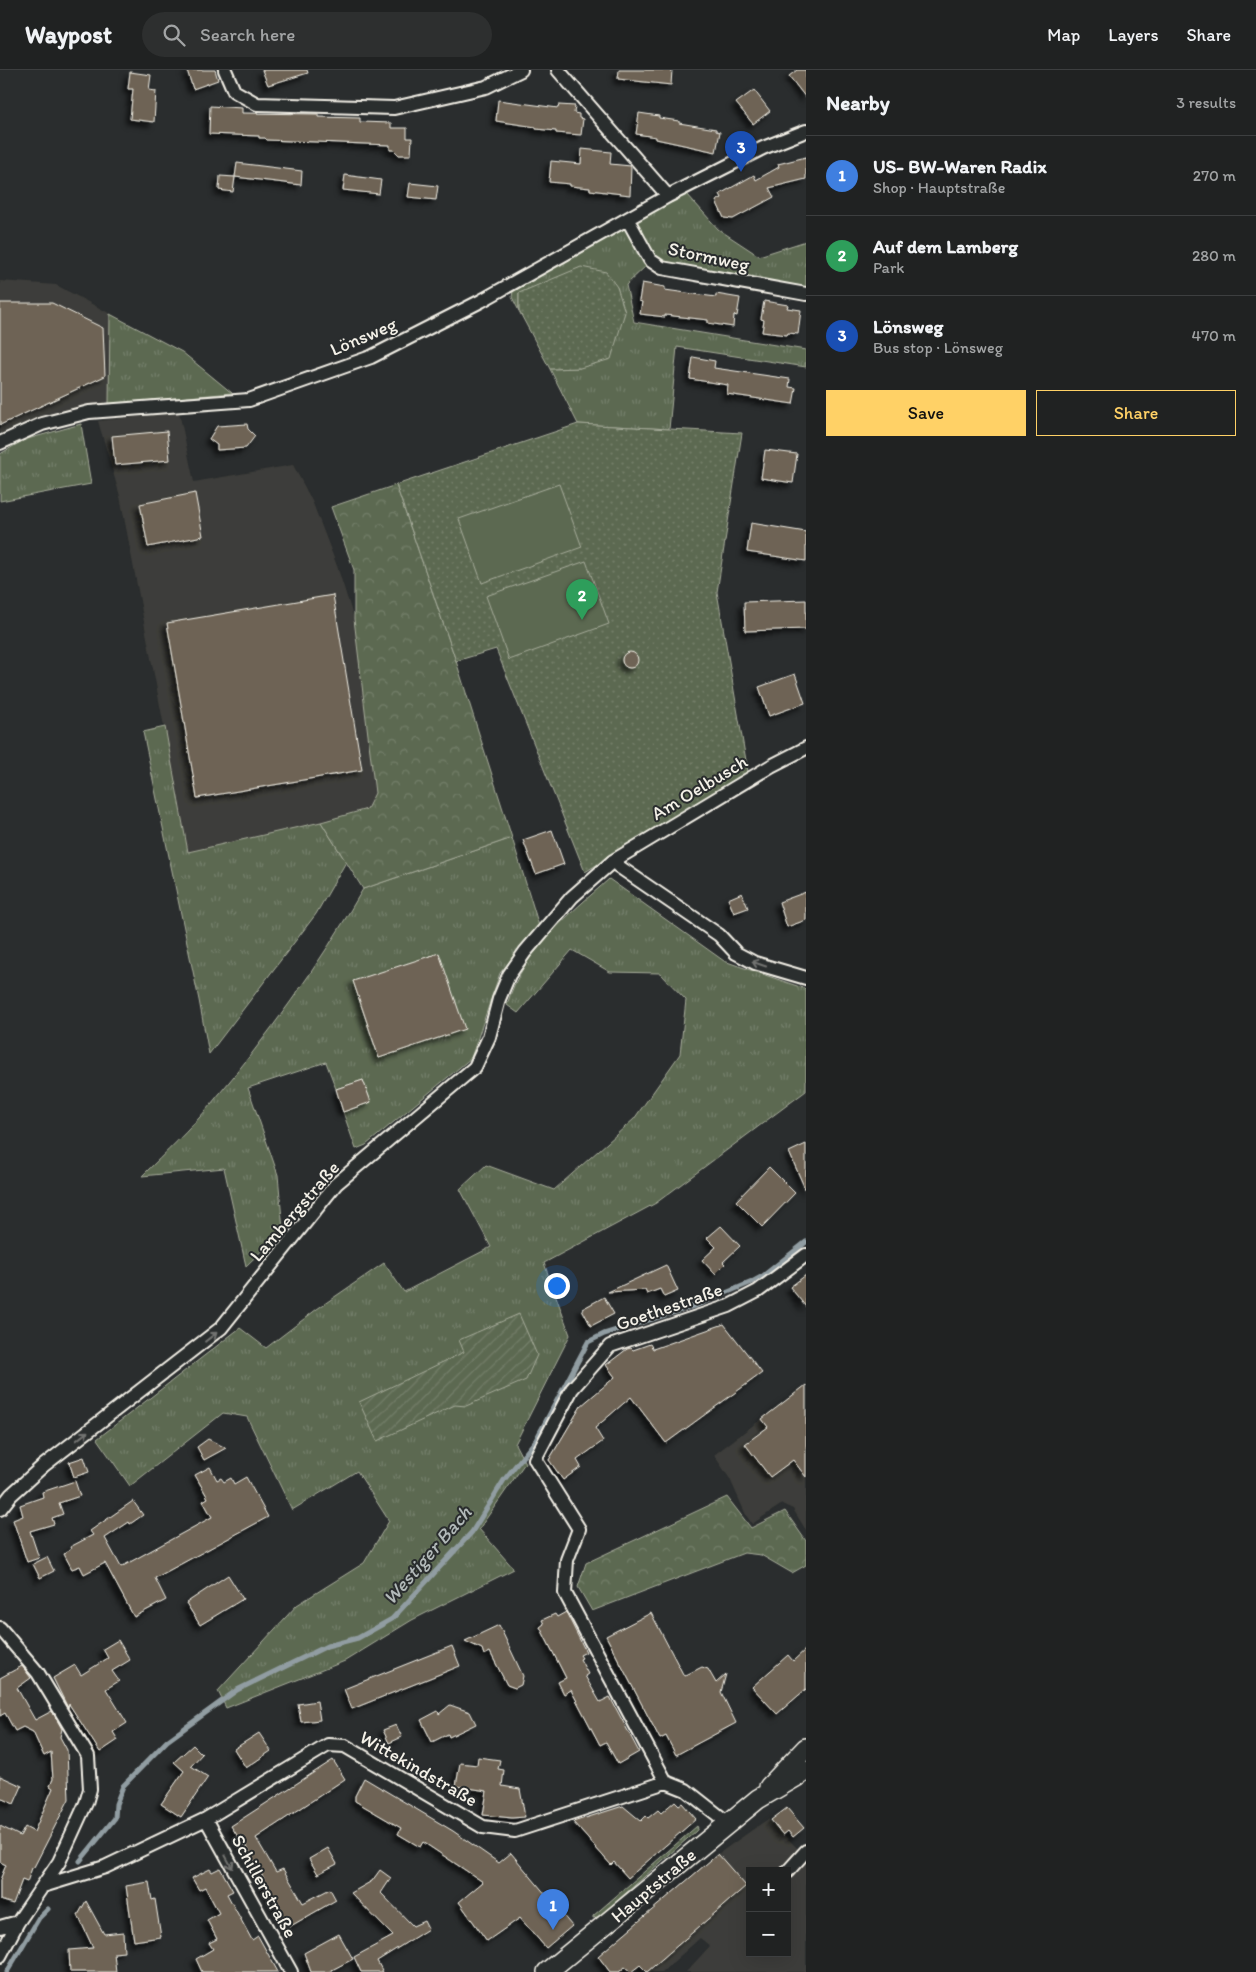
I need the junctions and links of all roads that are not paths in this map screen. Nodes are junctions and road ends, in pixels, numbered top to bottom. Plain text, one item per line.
1 (225, 70) edge
2 (521, 70) edge
3 (558, 70) edge
4 (806, 131) edge
5 (668, 196) junction
6 (628, 220) junction
7 (806, 294) edge
8 (0, 443) edge
9 (806, 748) edge
10 (613, 861) junction
11 (806, 978) edge
12 (806, 1255) edge
13 (0, 1509) edge
14 (0, 1628) edge
15 (806, 1748) edge
16 (806, 1771) edge
17 (666, 1782) junction
18 (758, 1799) junction
19 (206, 1819) junction
20 (728, 1823) junction
21 (806, 1851) edge
22 (791, 1868) edge
23 (43, 1886) junction
24 (18, 1922) junction
25 (0, 1927) edge
26 (0, 1956) edge
27 (291, 1972) edge
28 (547, 1972) edge

1 - 2 street
3 - 5 street
4 - 5 street, Lönsweg
5 - 6 street, Lönsweg
6 - 7 street, Stormweg
6 - 8 street, Lönsweg
9 - 10 street, Am Oelbusch
11 -> 10 street
13 -> 10 street, Lambergstraße
12 - 17 street, Goethestraße
14 - 23 street
15 - 18 main road, Hauptstraße
16 - 18 main road, Hauptstraße
17 - 19 street, Wittekindstraße
17 - 20 street
18 - 20 main road, Hauptstraße
19 - 23 street, Wittekindstraße
19 -> 27 street, Schillerstraße
20 - 28 main road, Hauptstraße
21 - 22 street
23 - 24 street
24 - 25 street
24 - 26 street

